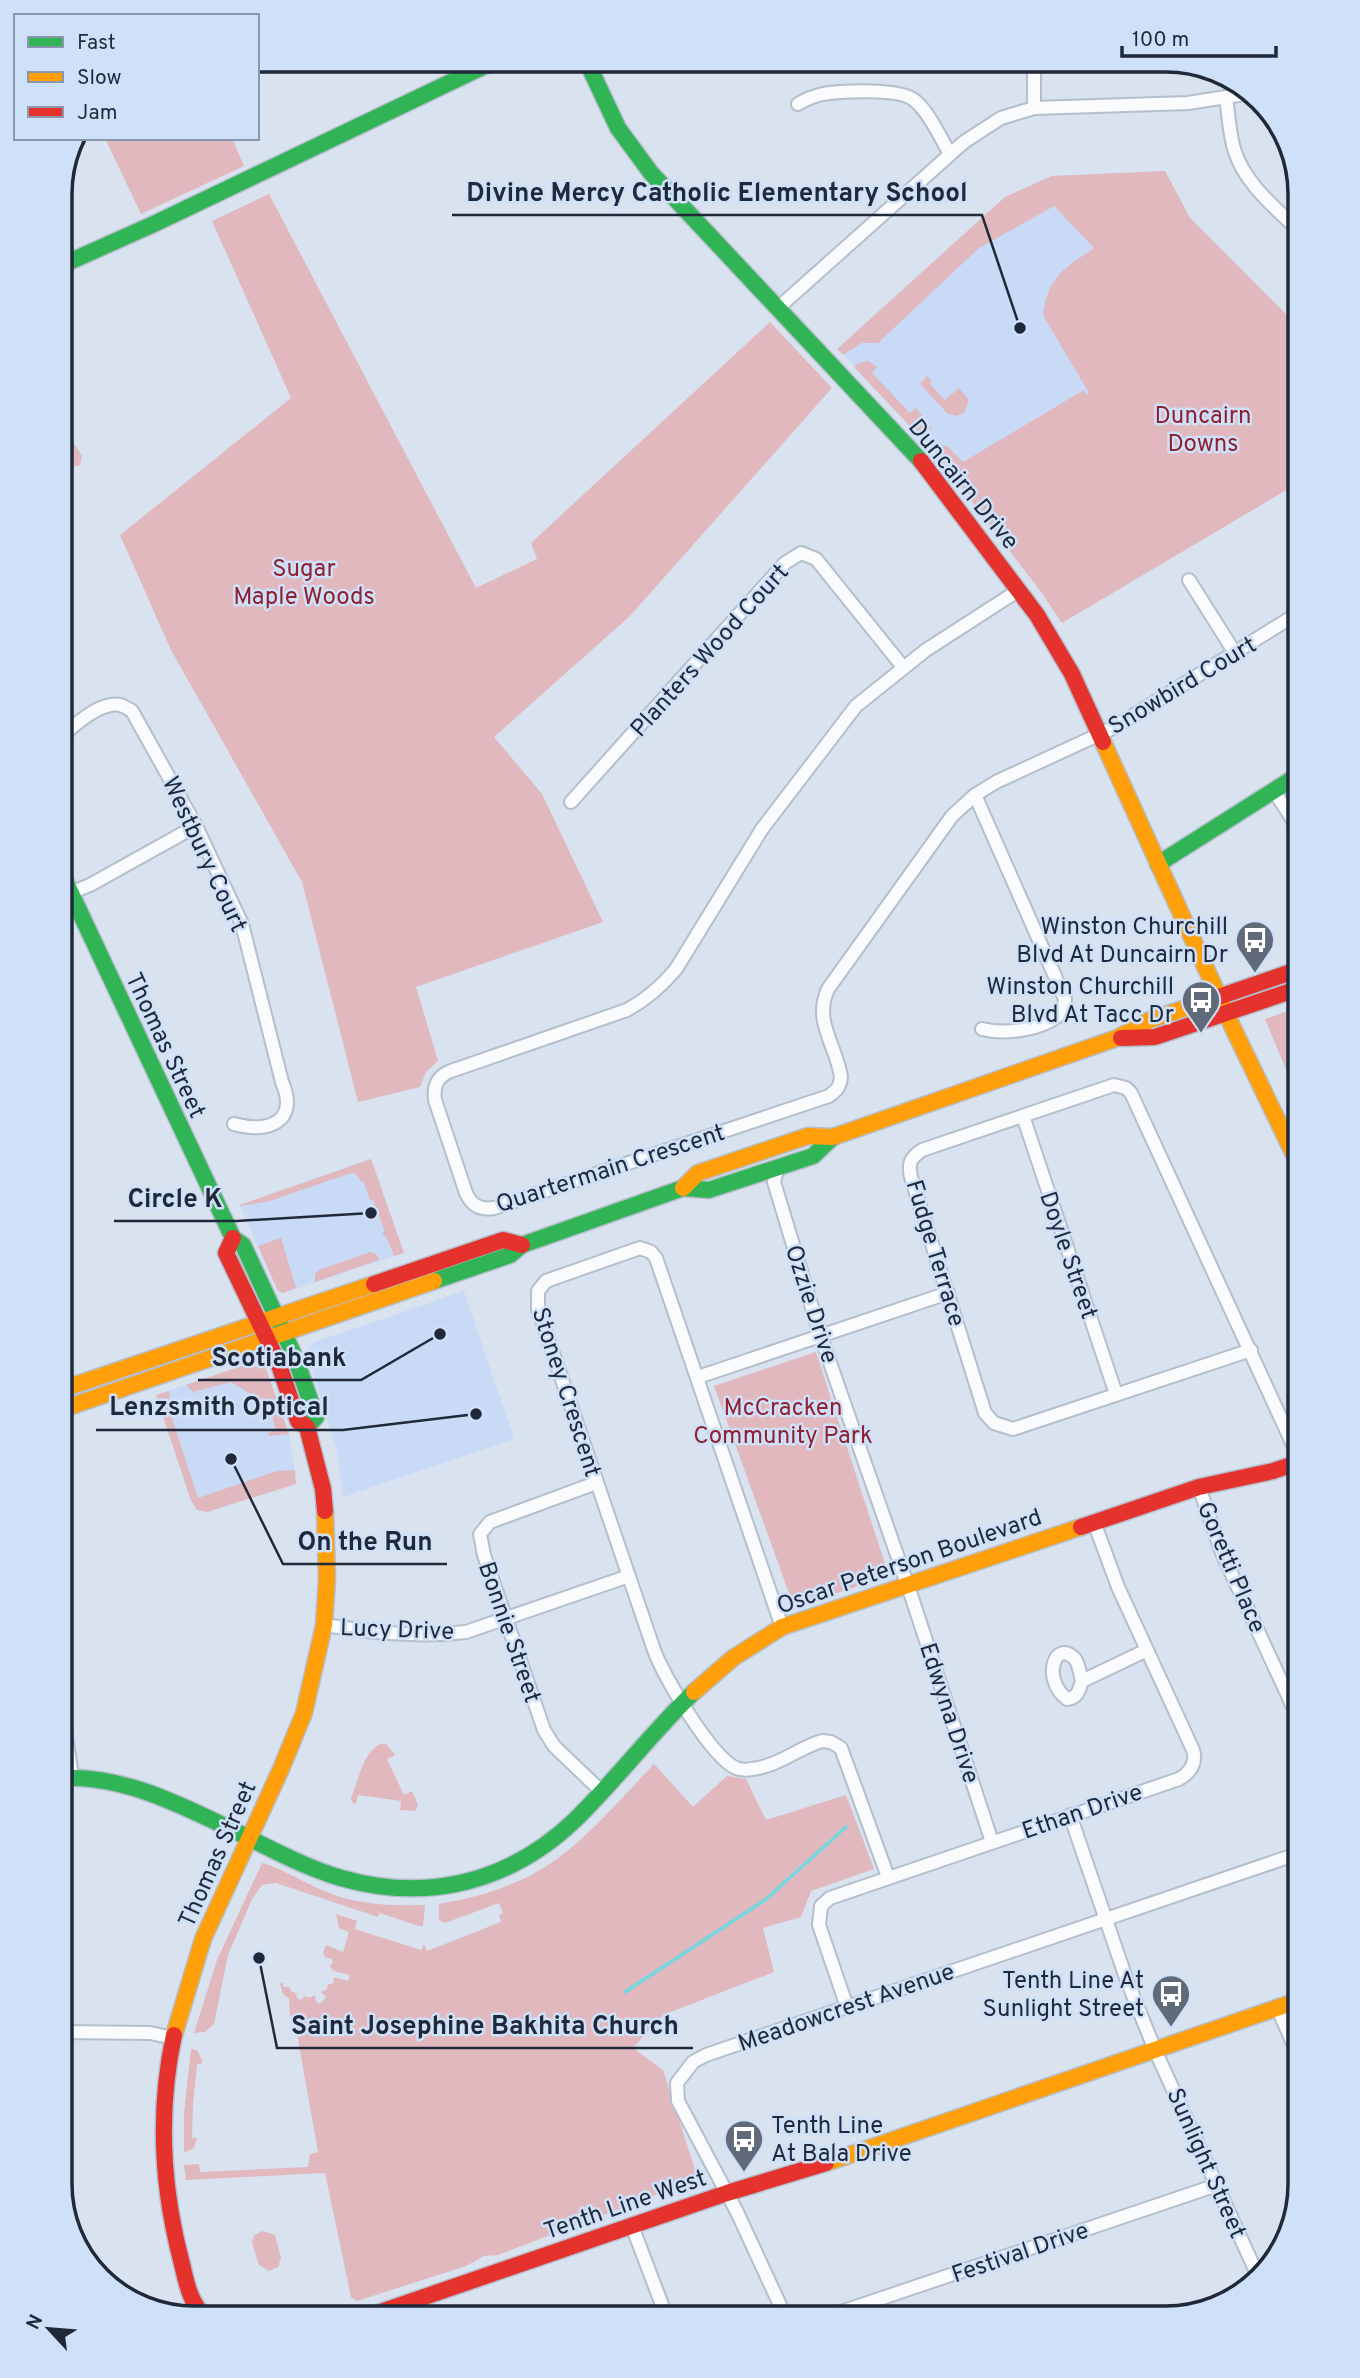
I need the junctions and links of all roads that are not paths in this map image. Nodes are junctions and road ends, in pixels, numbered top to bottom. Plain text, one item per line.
1 (472, 72) edge
2 (592, 72) edge
3 (1034, 72) edge
4 (1239, 95) edge
5 (1226, 98) junction
6 (797, 104) dead end
7 (1034, 108) junction
8 (950, 154) junction
9 (1288, 220) edge
10 (72, 261) edge
11 (778, 308) junction
12 (1189, 580) dead end
13 (1019, 590) junction
14 (1288, 619) edge
15 (1235, 653) junction
16 (903, 667) junction
17 (72, 726) edge
18 (1098, 736) junction
19 (1288, 782) edge
20 (1274, 791) junction
21 (975, 795) junction
22 (571, 802) dead end
23 (1288, 813) edge
24 (195, 826) junction
25 (1158, 864) junction
26 (72, 892) edge
27 (72, 909) edge
28 (1288, 972) edge
29 (1288, 992) edge
30 (1219, 997) junction
31 (1226, 1013) junction
32 (982, 1029) dead end
33 (1117, 1038) junction
34 (1023, 1116) junction
35 (234, 1124) dead end
36 (833, 1137) junction
37 (1288, 1142) edge
38 (780, 1167) junction
39 (754, 1175) junction
40 (774, 1182) junction
41 (683, 1188) junction
42 (233, 1238) junction
43 (522, 1245) junction
44 (948, 1293) junction
45 (277, 1316) junction
46 (259, 1322) junction
47 (284, 1333) junction
48 (820, 1334) junction
49 (267, 1339) junction
50 (1251, 1350) junction
51 (698, 1377) junction
52 (72, 1386) edge
53 (1116, 1394) junction
54 (72, 1405) edge
55 (307, 1427) junction
56 (1288, 1434) edge
57 (1288, 1465) edge
58 (596, 1483) junction
59 (1199, 1487) junction
60 (1094, 1522) junction
61 (629, 1576) junction
62 (907, 1585) junction
63 (506, 1618) junction
64 (324, 1625) junction
65 (782, 1627) junction
66 (1147, 1650) junction
67 (1082, 1681) dead end
68 (1288, 1696) edge
69 (683, 1704) junction
70 (72, 1778) edge
71 (602, 1792) junction
72 (1070, 1815) junction
73 (249, 1837) junction
74 (992, 1842) junction
75 (1288, 1857) edge
76 (888, 1877) junction
77 (1105, 1919) junction
78 (1288, 2004) edge
79 (847, 2007) junction
80 (1277, 2007) junction
81 (72, 2032) edge
82 (1288, 2032) edge
83 (173, 2038) junction
84 (1155, 2050) junction
85 (1217, 2185) junction
86 (727, 2193) junction
87 (632, 2226) junction
88 (1255, 2268) edge
89 (189, 2306) edge
90 (406, 2306) edge
91 (662, 2306) edge
92 (780, 2306) edge
93 (859, 2306) edge

1 - 10 street
2 - 11 street, Duncairn Drive
3 - 7 street
4 - 5 street
5 - 7 street
5 - 9 street
6 - 8 street
7 - 8 street
8 - 11 street
11 - 13 street, Duncairn Drive
12 - 15 street
13 - 16 street, Quartermain Crescent
13 - 18 street, Duncairn Drive
14 - 15 street, Snowbird Court
15 - 18 street, Snowbird Court
16 - 21 street, Quartermain Crescent
16 - 22 street, Planters Wood Court
17 - 24 street, Westbury Court
18 - 21 street, Quartermain Crescent
18 - 25 street, Duncairn Drive
19 - 20 street
20 - 23 street
20 - 25 street
21 - 32 street
24 - 26 street
24 - 35 street, Westbury Court
25 - 30 street, Duncairn Drive
27 - 42 street, Thomas Street
28 - 30 street
29 - 31 street
30 - 31 street, Duncairn Drive
30 - 33 street
31 - 33 street
31 - 37 street, Duncairn Drive
33 - 36 street
34 - 44 street, Fudge Terrace
34 - 50 street, Fudge Terrace
34 - 53 street, Doyle Street
36 - 38 street
36 - 41 street
38 - 39 street
38 - 40 street
39 - 40 street
39 - 41 street
40 - 48 street, Ozzie Drive
41 - 43 street
42 - 45 street, Thomas Street
42 - 46 street, Thomas Street
43 - 45 street
43 - 47 street
44 - 48 street
44 - 53 street, Fudge Terrace
45 - 46 street
45 - 47 street, Thomas Street
46 - 49 street, Thomas Street
46 - 52 street
47 - 49 street
47 - 55 street, Thomas Street
48 - 51 street
48 - 62 street, Ozzie Drive
49 - 54 street
49 - 55 street, Thomas Street
50 - 53 street, Fudge Terrace
50 - 56 street, Fudge Terrace
51 - 58 street, Stoney Crescent
51 - 65 street, Stoney Crescent
55 - 64 street, Thomas Street
57 - 59 street, Oscar Peterson Boulevard
58 - 61 street, Stoney Crescent
58 - 63 street, Bonnie Street
59 - 60 street, Oscar Peterson Boulevard
59 - 68 street, Goretti Place
60 - 62 street, Oscar Peterson Boulevard
60 - 66 street, Ethan Drive
61 - 63 street, Lucy Drive
61 - 69 street, Stoney Crescent
62 - 65 street, Oscar Peterson Boulevard
62 - 74 street, Edwyna Drive
63 - 64 street, Lucy Drive
63 - 71 street, Bonnie Street
64 - 73 street, Thomas Street
65 - 69 street, Oscar Peterson Boulevard
66 - 67 street
66 - 72 street, Ethan Drive
69 - 71 street, Oscar Peterson Boulevard
69 - 76 street, Stoney Crescent
70 - 73 street, Oscar Peterson Boulevard
71 - 73 street, Oscar Peterson Boulevard
72 - 74 street, Ethan Drive
72 - 77 street, Sunlight Street
73 - 83 street, Thomas Street
74 - 76 street, Ethan Drive
75 - 77 street, Meadowcrest Avenue
76 - 79 street, Ethan Drive
77 - 79 street, Meadowcrest Avenue
77 - 84 street, Sunlight Street
78 - 80 street, Tenth Line West
79 - 86 street, Meadowcrest Avenue
80 - 82 street
80 - 84 street, Tenth Line West
81 - 83 street
83 - 89 street, Thomas Street
84 - 85 street, Sunlight Street
84 - 86 street, Tenth Line West
85 - 88 street, Sunlight Street
85 - 93 street, Festival Drive
86 - 87 street, Tenth Line West
86 - 92 street, Meadowcrest Avenue
87 - 90 street, Tenth Line West
87 - 91 street

